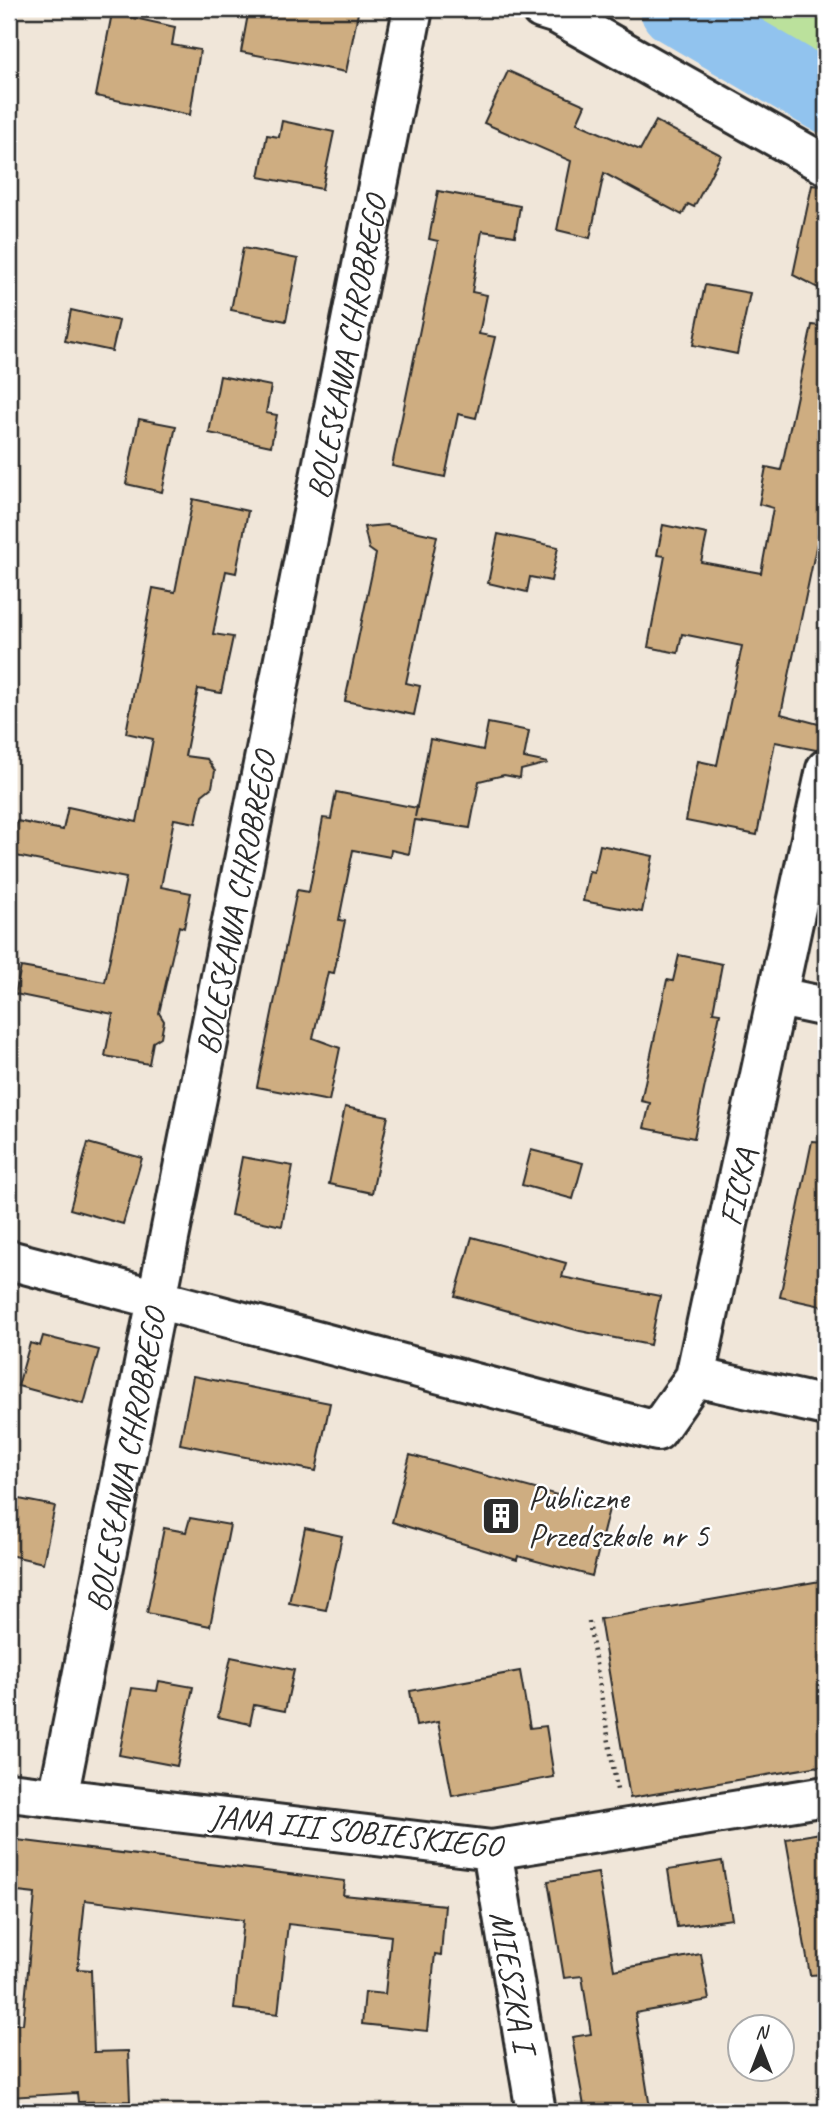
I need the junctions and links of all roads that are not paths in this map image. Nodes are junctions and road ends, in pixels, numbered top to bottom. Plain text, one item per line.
1 (414, 9) edge
2 (541, 9) edge
3 (826, 165) edge
4 (826, 769) edge
5 (779, 997) junction
6 (826, 1007) edge
7 (9, 1259) edge
8 (156, 1301) junction
9 (695, 1377) junction
10 (826, 1406) edge
11 (9, 1792) edge
12 (826, 1796) edge
13 (58, 1798) junction
14 (492, 1850) junction
15 (536, 2112) edge

1 - 8 street, BOLESŁAWA CHROBREGO
2 - 3 street
4 - 5 street, FICKA
5 - 6 street
5 - 9 street, FICKA
7 - 8 street
8 - 9 street
8 - 13 street, BOLESŁAWA CHROBREGO
9 - 10 street
11 - 13 street, JANA III SOBIESKIEGO
12 - 14 street, JANA III SOBIESKIEGO
13 - 14 street, JANA III SOBIESKIEGO
14 - 15 street, MIESZKA I

